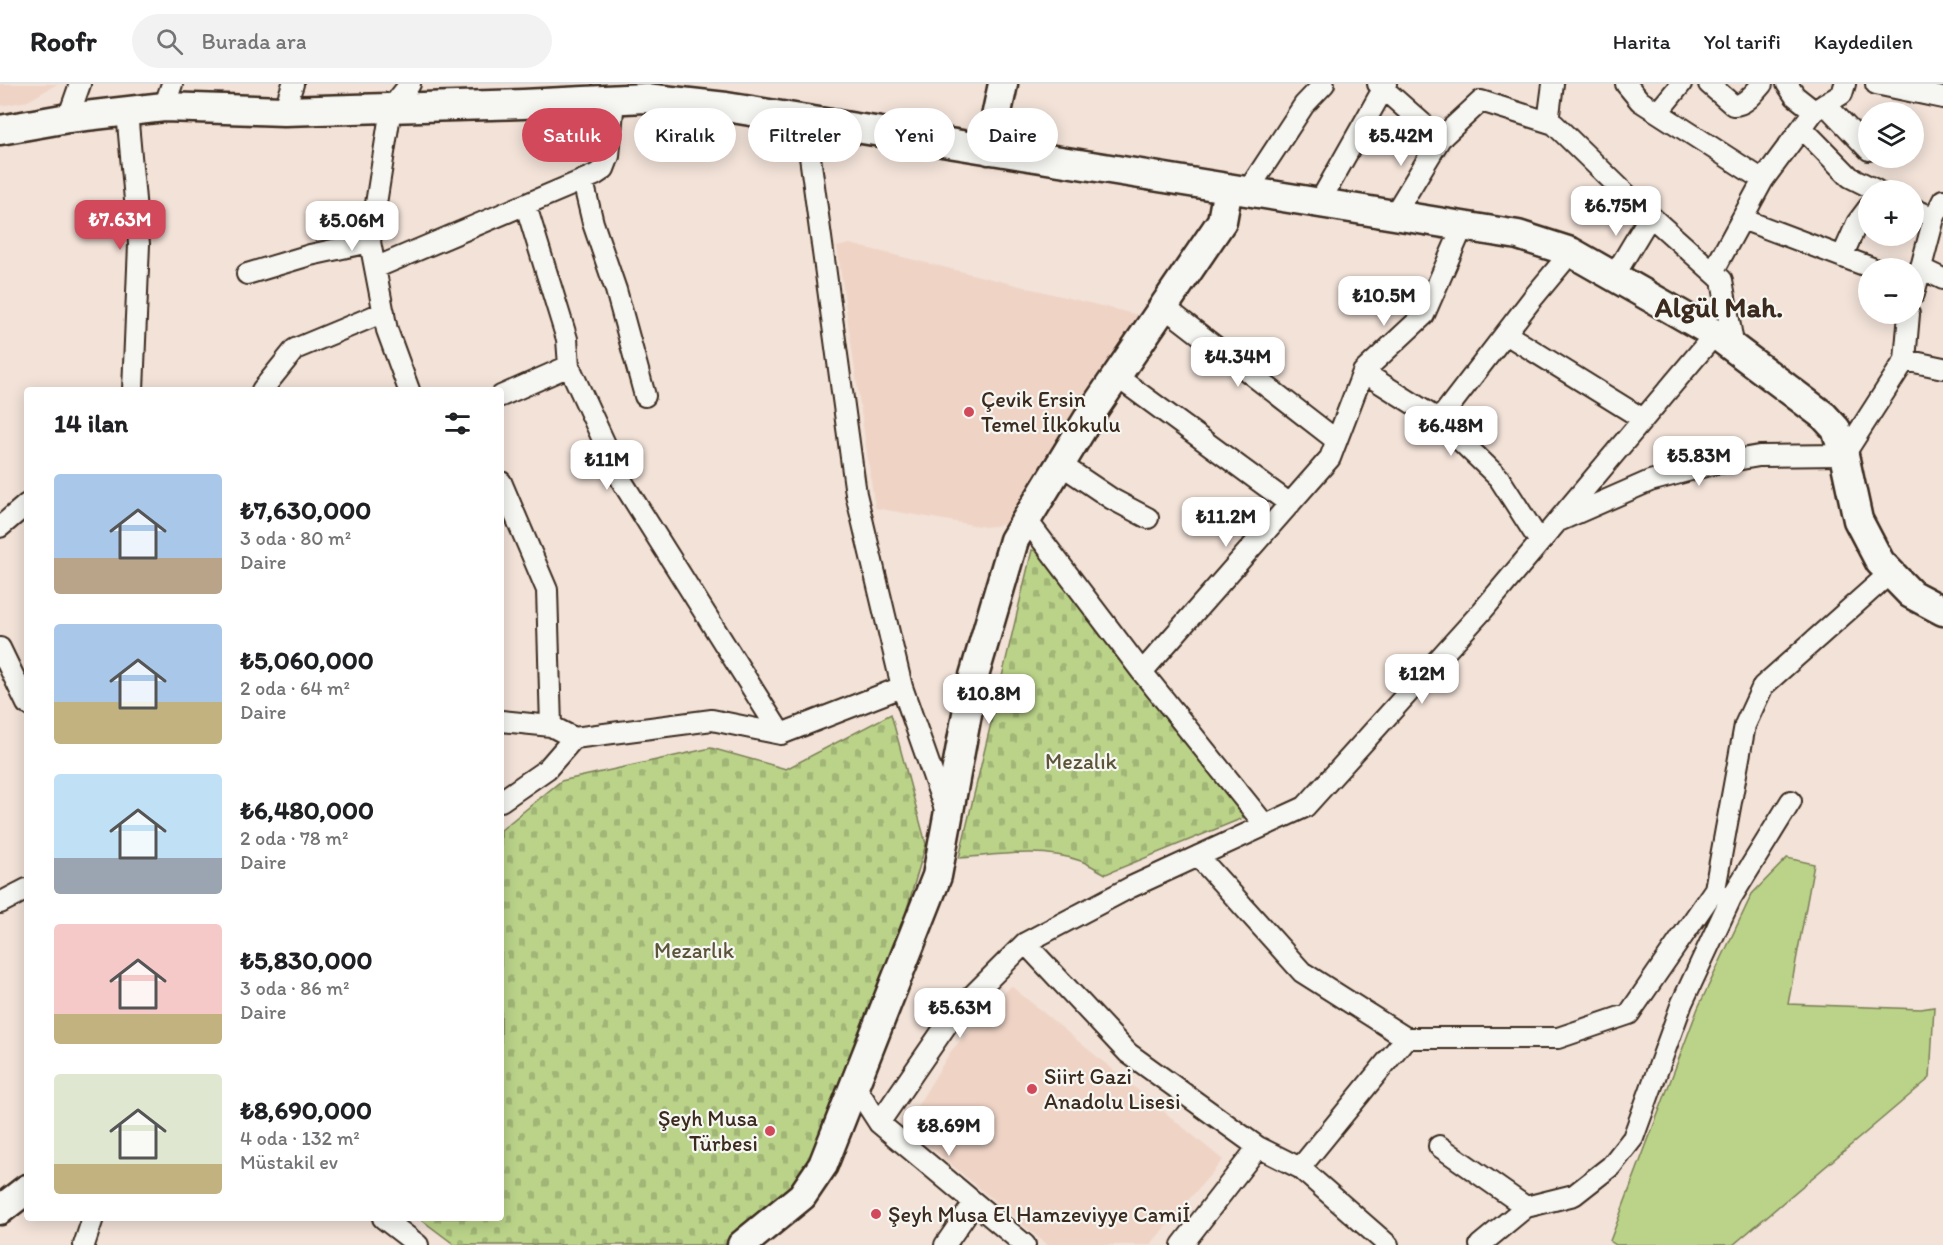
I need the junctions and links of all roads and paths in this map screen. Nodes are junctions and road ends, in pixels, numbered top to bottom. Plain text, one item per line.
1 (80, 84) edge
2 (293, 84) edge
3 (410, 84) edge
4 (1003, 84) edge
5 (1553, 84) edge
6 (1626, 84) edge
7 (1681, 84) edge
8 (1709, 84) edge
9 (1762, 84) edge
10 (1787, 84) edge
11 (1845, 84) edge
12 (1876, 84) edge
13 (1382, 86) edge
14 (1315, 87) edge
15 (1480, 93) edge
16 (168, 96) edge
17 (1943, 98) edge
18 (614, 99) junction
19 (1820, 107) junction
20 (392, 108) junction
21 (998, 108) edge
22 (284, 111) junction
23 (748, 111) edge
24 (126, 112) junction
25 (1658, 112) junction
26 (68, 118) junction
27 (1548, 122) junction
28 (1802, 128) junction
29 (862, 129) edge
30 (0, 130) edge
31 (1440, 139) junction
32 (1858, 140) edge
33 (967, 146) edge
34 (1058, 161) edge
35 (811, 162) edge
36 (1865, 168) edge
37 (583, 180) junction
38 (1763, 180) junction
39 (1856, 180) joint
40 (1237, 190) junction
41 (1318, 203) junction
42 (526, 206) junction
43 (1938, 209) edge
44 (1394, 215) junction
45 (1650, 216) junction
46 (1742, 219) junction
47 (1858, 222) edge
48 (1463, 226) junction
49 (370, 242) junction
50 (1571, 252) junction
51 (1842, 257) junction
52 (1923, 258) edge
53 (1858, 263) edge
54 (375, 268) junction
55 (1713, 272) junction
56 (247, 274) dead end
57 (1614, 276) junction
58 (1943, 279) edge
59 (1924, 282) edge
60 (1163, 306) junction
61 (384, 312) junction
62 (1908, 324) edge
63 (1506, 334) junction
64 (1725, 341) junction
65 (1905, 360) junction
66 (570, 366) junction
67 (1943, 368) edge
68 (1363, 372) junction
69 (1116, 376) junction
70 (133, 387) edge
71 (264, 387) edge
72 (408, 387) edge
73 (504, 395) edge
74 (645, 396) dead end
75 (1439, 420) junction
76 (1643, 420) junction
77 (1336, 440) junction
78 (1844, 455) junction
79 (1060, 464) junction
80 (504, 489) edge
81 (1290, 504) junction
82 (24, 507) edge
83 (1148, 518) dead end
84 (1026, 519) junction
85 (1556, 523) junction
86 (0, 527) edge
87 (1540, 542) junction
88 (1890, 573) junction
89 (1943, 611) edge
90 (0, 648) edge
91 (1142, 672) junction
92 (902, 687) junction
93 (24, 698) edge
94 (504, 721) edge
95 (551, 726) junction
96 (781, 734) junction
97 (574, 738) junction
98 (504, 799) edge
99 (1791, 801) dead end
100 (948, 817) junction
101 (1265, 825) junction
102 (1198, 856) junction
103 (24, 891) edge
104 (0, 903) edge
105 (1025, 943) junction
106 (1406, 1038) junction
107 (855, 1086) junction
108 (879, 1123) junction
109 (1439, 1146) dead end
110 (1258, 1148) junction
111 (1300, 1168) junction
112 (24, 1191) edge
113 (974, 1203) junction
114 (1526, 1207) junction
115 (0, 1210) edge
116 (92, 1221) edge
117 (387, 1221) edge
118 (84, 1245) edge
119 (418, 1245) edge
120 (742, 1245) edge
121 (945, 1245) edge
122 (1025, 1245) edge
123 (1182, 1245) edge
124 (1388, 1245) edge
125 (1480, 1245) edge

1 - 26 street
2 - 22 street
3 - 20 street
4 - 21 main road
5 - 27 street
6 - 25 street
7 - 25 street
8 - 9 street
10 - 19 street
11 - 19 street
12 - 17 street
13 - 31 street
13 - 41 street
14 - 40 street
15 - 27 street
15 - 31 street
16 - 22 main road
16 - 24 main road
18 - 20 main road
18 - 23 main road
18 - 37 street
19 - 28 street
19 - 32 street
20 - 22 main road
20 - 49 street
24 - 26 main road
24 - 70 street
25 - 38 street
26 - 30 main road
27 - 45 street
28 - 38 street
28 - 39 street
29 - 33 main road
31 - 44 street
34 - 40 main road
35 - 92 street
36 - 39 street
37 - 42 street
37 - 74 street
38 - 46 street
40 - 41 main road
40 - 60 main road
41 - 44 main road
42 - 54 street
42 - 66 street
43 - 52 street
44 - 48 main road
45 - 55 street
45 - 57 street
46 - 51 street
46 - 55 street
47 - 51 street
48 - 50 main road
48 - 68 street
49 - 54 street
49 - 56 street
50 - 57 main road
50 - 63 street
51 - 53 street
54 - 61 street
55 - 64 street
57 - 64 main road
58 - 59 street
60 - 69 main road
60 - 77 street
61 - 71 street
61 - 72 street
62 - 65 street
63 - 75 street
63 - 76 street
64 - 76 street
64 - 78 main road
65 - 67 street
65 - 78 street
66 - 73 street
66 - 96 street
68 - 75 street
68 - 77 street
69 - 79 main road
69 - 81 street
75 - 87 street
76 - 85 street
77 - 81 street
78 - 85 street
78 - 88 main road
79 - 83 street
79 - 84 main road
80 - 95 street
81 - 91 street
82 - 86 street
84 - 91 street
84 - 100 main road
85 - 87 street
87 - 101 street
88 - 89 main road
88 - 106 street
90 - 93 street
91 - 101 street
92 - 96 street
92 - 100 street
94 - 95 street
95 - 97 street
96 - 97 street
97 - 98 street
99 - 114 street
100 - 107 main road
101 - 102 street
102 - 105 street
102 - 106 street
103 - 104 street
105 - 108 street
105 - 110 street
106 - 111 street
107 - 108 street
107 - 120 main road
108 - 113 street
109 - 114 street
110 - 111 street
110 - 123 street
111 - 124 street
112 - 115 main road
113 - 121 street
113 - 122 street
114 - 125 street
116 - 118 street
117 - 119 street

